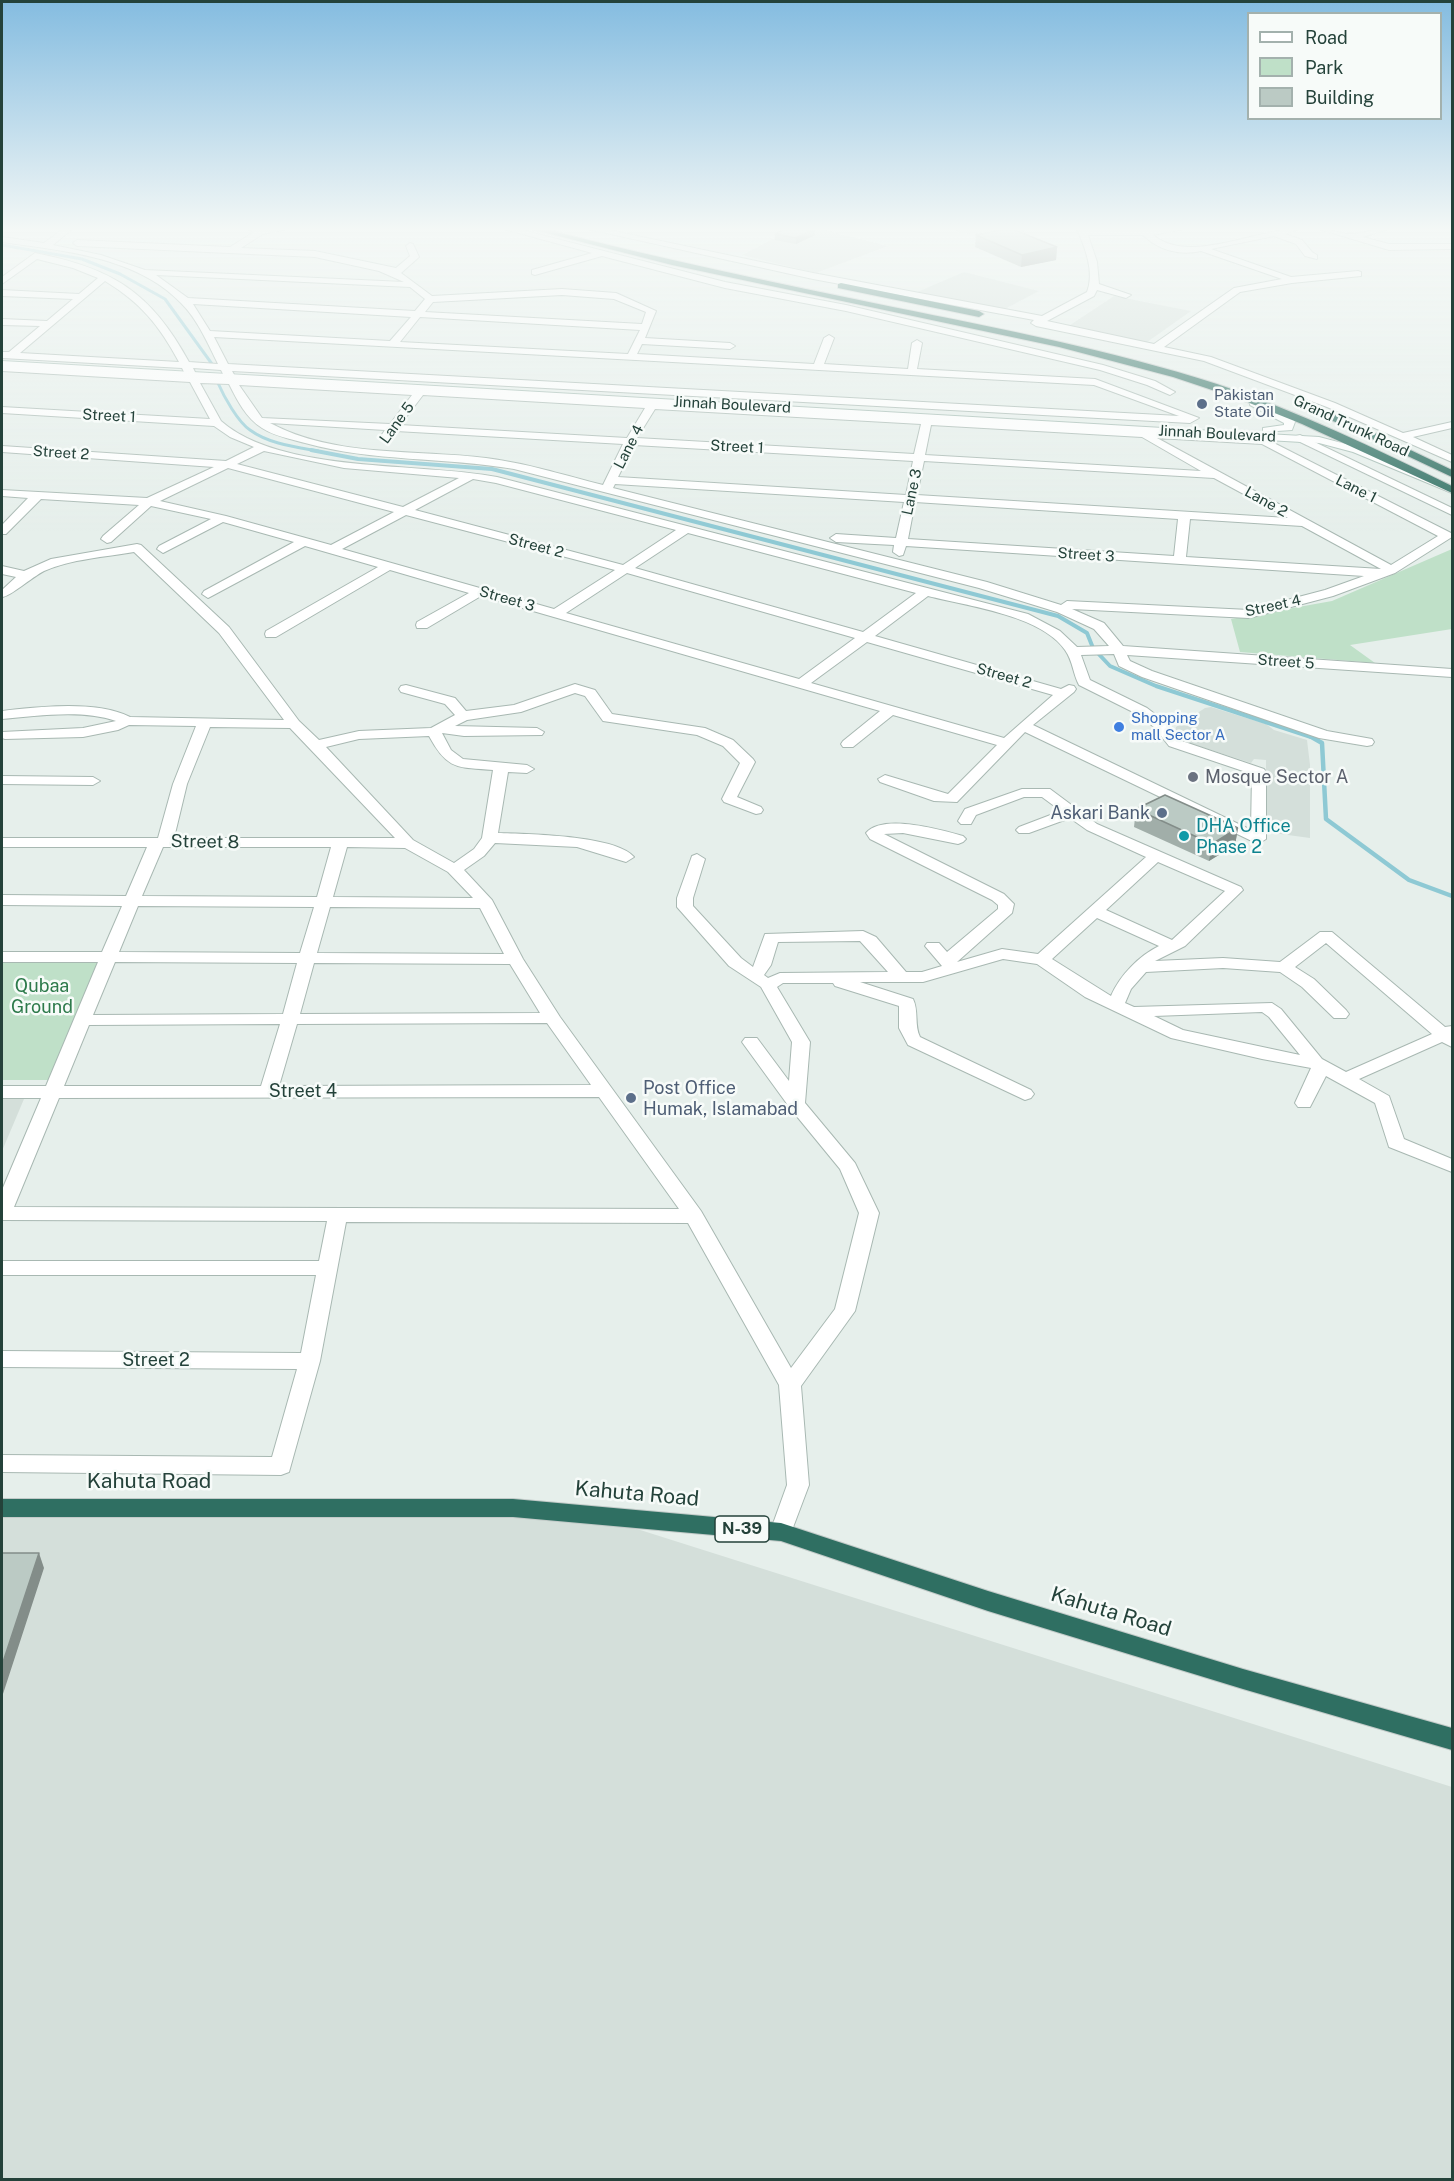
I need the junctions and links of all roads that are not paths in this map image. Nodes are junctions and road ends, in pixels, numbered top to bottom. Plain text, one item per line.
1 (40, 331) edge
2 (168, 331) edge
3 (203, 331) edge
4 (404, 331) edge
5 (644, 331) edge
6 (942, 331) edge
7 (1000, 331) edge
8 (1017, 331) edge
9 (1063, 331) edge
10 (1075, 331) edge
11 (1179, 331) edge
12 (205, 334) junction
13 (829, 338) dead end
14 (1045, 340) junction
15 (640, 341) junction
16 (917, 343) dead end
17 (393, 344) junction
18 (730, 346) dead end
19 (1157, 347) junction
20 (5, 356) edge
21 (631, 357) junction
22 (2, 366) edge
23 (1184, 366) dead end
24 (818, 367) junction
25 (1103, 368) junction
26 (1154, 368) junction
27 (191, 372) junction
28 (912, 372) junction
29 (228, 374) junction
30 (701, 377) junction
31 (1217, 380) junction
32 (927, 389) junction
33 (528, 391) junction
34 (420, 392) junction
35 (1170, 392) dead end
36 (1267, 393) dead end
37 (652, 405) junction
38 (2, 410) edge
39 (995, 417) junction
40 (258, 420) junction
41 (927, 421) junction
42 (218, 423) junction
43 (1452, 425) edge
44 (1196, 426) junction
45 (391, 429) junction
46 (1207, 433) junction
47 (1140, 434) junction
48 (1401, 437) junction
49 (1300, 438) junction
50 (630, 441) junction
51 (262, 447) junction
52 (2, 449) edge
53 (375, 454) junction
54 (919, 458) junction
55 (1452, 459) edge
56 (225, 464) junction
57 (1217, 474) junction
58 (1452, 474) edge
59 (473, 475) junction
60 (609, 485) junction
61 (1452, 490) edge
62 (2, 493) edge
63 (38, 495) junction
64 (910, 499) junction
65 (150, 502) junction
66 (405, 511) junction
67 (1452, 512) edge
68 (1184, 516) junction
69 (222, 518) junction
70 (1304, 524) junction
71 (686, 529) junction
72 (2, 531) edge
73 (794, 536) junction
74 (1447, 536) joint
75 (107, 539) dead end
76 (305, 541) junction
77 (901, 543) junction
78 (163, 549) dead end
79 (333, 549) junction
80 (1180, 561) junction
81 (897, 563) junction
82 (390, 565) junction
83 (626, 569) junction
84 (2, 570) edge
85 (1385, 571) junction
86 (25, 575) junction
87 (481, 591) junction
88 (927, 591) junction
89 (4, 594) dead end
90 (208, 594) dead end
91 (1048, 604) junction
92 (557, 613) junction
93 (422, 625) dead end
94 (271, 634) dead end
95 (865, 636) junction
96 (1113, 650) junction
97 (1079, 651) junction
98 (1452, 663) edge
99 (1417, 670) junction
100 (1452, 673) edge
101 (1084, 682) junction
102 (801, 684) junction
103 (406, 689) dead end
104 (1062, 693) junction
105 (890, 710) junction
106 (21, 713) junction
107 (2, 714) edge
108 (463, 716) junction
109 (127, 721) junction
110 (205, 722) junction
111 (294, 724) junction
112 (1024, 726) junction
113 (440, 730) junction
114 (537, 732) dead end
115 (7, 737) edge
116 (1367, 742) dead end
117 (1006, 743) junction
118 (848, 744) dead end
119 (316, 745) junction
120 (501, 768) junction
121 (527, 769) dead end
122 (885, 779) dead end
123 (2, 780) edge
124 (93, 781) dead end
125 (756, 810) dead end
126 (1071, 812) junction
127 (966, 821) dead end
128 (1024, 830) dead end
129 (490, 838) junction
130 (958, 839) dead end
131 (2, 842) edge
132 (161, 842) junction
133 (408, 843) junction
134 (340, 844) junction
135 (1156, 856) junction
136 (626, 857) dead end
137 (697, 858) dead end
138 (454, 869) junction
139 (2, 900) edge
140 (132, 900) junction
141 (324, 902) junction
142 (486, 903) junction
143 (1097, 912) junction
144 (933, 946) dead end
145 (1172, 946) junction
146 (2, 957) edge
147 (308, 957) junction
148 (109, 958) junction
149 (514, 959) junction
150 (1042, 960) junction
151 (950, 964) junction
152 (1140, 967) junction
153 (1284, 967) junction
154 (900, 976) junction
155 (826, 977) junction
156 (761, 981) junction
157 (1122, 1008) junction
158 (1340, 1014) dead end
159 (552, 1018) junction
160 (290, 1019) junction
161 (84, 1020) junction
162 (1450, 1036) edge
163 (751, 1042) dead end
164 (1319, 1065) junction
165 (1345, 1079) junction
166 (269, 1091) junction
167 (604, 1091) junction
168 (2, 1092) edge
169 (52, 1092) junction
170 (1025, 1094) dead end
171 (1304, 1103) dead end
172 (796, 1104) junction
173 (1452, 1166) edge
174 (2, 1213) edge
175 (338, 1215) junction
176 (694, 1216) junction
177 (2, 1268) edge
178 (327, 1268) junction
179 (2, 1359) edge
180 (309, 1361) junction
181 (790, 1385) junction
182 (2, 1464) edge
183 (2, 1508) edge
184 (781, 1532) junction
185 (1452, 1738) edge

1 - 20 street
2 - 27 street
3 - 12 street
4 - 17 street
5 - 15 street
6 - 25 street
7 - 14 highway, Grand Trunk Road
8 - 14 highway
9 - 23 highway
10 - 19 street
11 - 19 street
12 - 17 street
12 - 29 street
13 - 24 street
14 - 26 highway, Grand Trunk Road
15 - 18 street
15 - 21 street
16 - 28 street
17 - 21 street
19 - 48 street
20 - 27 street, Jinnah Boulevard
21 - 30 street
22 - 27 street, Jinnah Boulevard
24 - 28 street
24 - 30 street
25 - 26 street
25 - 35 street
26 - 31 highway, Grand Trunk Road
27 - 29 street, Jinnah Boulevard
27 - 42 street
28 - 32 street
29 - 33 street, Jinnah Boulevard
29 - 33 street
29 - 34 street
29 - 40 street
30 - 32 street
30 - 33 street
31 - 44 street, Jinnah Boulevard
31 - 61 highway, Grand Trunk Road
32 - 39 street
32 - 39 street
33 - 34 street
33 - 37 street
33 - 39 street, Jinnah Boulevard
34 - 45 street, Lane 5
36 - 58 highway, Grand Trunk Road
37 - 41 street
37 - 50 street, Lane 4
38 - 42 street, Street 1
39 - 41 street
39 - 44 street, Jinnah Boulevard
39 - 46 street, Jinnah Boulevard
39 - 47 street
40 - 45 street, Street 1
40 - 53 street
41 - 54 street, Lane 3
42 - 51 street
43 - 48 street
44 - 46 street
45 - 50 street, Street 1
45 - 53 street, Lane 5
46 - 49 street, Jinnah Boulevard
47 - 57 street, Lane 2
47 - 74 street, Lane 1
48 - 55 street
49 - 61 street, Jinnah Boulevard
49 - 67 street
50 - 54 street, Street 1
50 - 60 street, Lane 4
51 - 56 street
51 - 59 street
52 - 56 street, Street 2
53 - 60 street
54 - 57 street, Street 1
54 - 64 street, Lane 3
56 - 65 street
56 - 66 street, Street 2
57 - 70 street, Lane 2
59 - 66 street
59 - 71 street
60 - 64 street
60 - 73 street
62 - 63 street, Street 3
63 - 65 street, Street 3
63 - 72 street
64 - 68 street
64 - 77 street, Lane 3
65 - 69 street, Street 3
65 - 75 street
66 - 79 street
66 - 83 street, Street 2
68 - 70 street
68 - 80 street
69 - 76 street, Street 3
69 - 78 street
70 - 85 street, Lane 2
71 - 83 street
71 - 88 street
73 - 77 street, Street 3
73 - 81 street
74 - 85 street, Street 4
76 - 79 street, Street 3
76 - 90 street
77 - 80 street, Street 3
77 - 81 street, Lane 3
79 - 82 street, Street 3
80 - 85 street, Street 3
81 - 91 street
82 - 87 street, Street 3
82 - 94 street
83 - 92 street
83 - 95 street, Street 2
84 - 86 street
85 - 91 street, Street 4
86 - 89 street
86 - 111 street
87 - 92 street, Street 3
87 - 93 street
88 - 95 street
88 - 97 street
91 - 96 street
92 - 102 street, Street 3
95 - 102 street
95 - 104 street, Street 2
96 - 97 street, Street 5
96 - 99 street, Street 5
96 - 116 street
97 - 101 street
98 - 99 street
99 - 100 street, Street 5
101 - 104 street
101 - 112 street
102 - 105 street, Street 3
103 - 108 street
104 - 112 street
105 - 117 street, Street 3
105 - 118 street
106 - 107 street
106 - 109 street
106 - 115 street
108 - 113 street
108 - 125 street
109 - 110 street
109 - 115 street
110 - 111 street
110 - 132 street
111 - 119 street
112 - 117 street
113 - 114 street
113 - 119 street
113 - 120 street
117 - 122 street
119 - 133 street
120 - 121 street
120 - 129 street
123 - 124 street
126 - 127 street
126 - 128 street
126 - 135 street
129 - 136 street
129 - 138 street
130 - 151 street
131 - 132 street, Street 8
132 - 134 street, Street 8
132 - 140 street
133 - 134 street, Street 8
133 - 138 street
134 - 141 street
135 - 143 street
135 - 145 street
137 - 156 street
138 - 142 street
139 - 140 street
140 - 141 street
140 - 148 street
141 - 142 street
141 - 147 street
142 - 149 street
143 - 145 street
143 - 150 street
144 - 151 street
145 - 152 street
146 - 148 street
147 - 148 street
147 - 149 street
147 - 160 street
148 - 161 street
149 - 159 street
150 - 151 street
150 - 157 street
151 - 154 street
152 - 153 street
152 - 157 street
153 - 158 street
153 - 162 street
154 - 155 street
154 - 156 street
155 - 156 street
155 - 170 street
156 - 172 street
157 - 164 street
157 - 164 street
159 - 160 street
159 - 167 street
160 - 161 street
160 - 166 street
161 - 169 street
162 - 165 street
163 - 172 street
164 - 165 street
164 - 171 street
165 - 173 street
166 - 167 street, Street 4
166 - 169 street, Street 4
167 - 176 street
168 - 169 street, Street 4
169 - 174 street
172 - 181 street
174 - 175 street
175 - 176 street
175 - 178 street
176 - 181 street
177 - 178 street
178 - 180 street
179 - 180 street, Street 2
180 - 182 street
181 - 184 street
183 - 184 highway, Kahuta Road / N-39
184 - 185 highway, Kahuta Road / N-39

